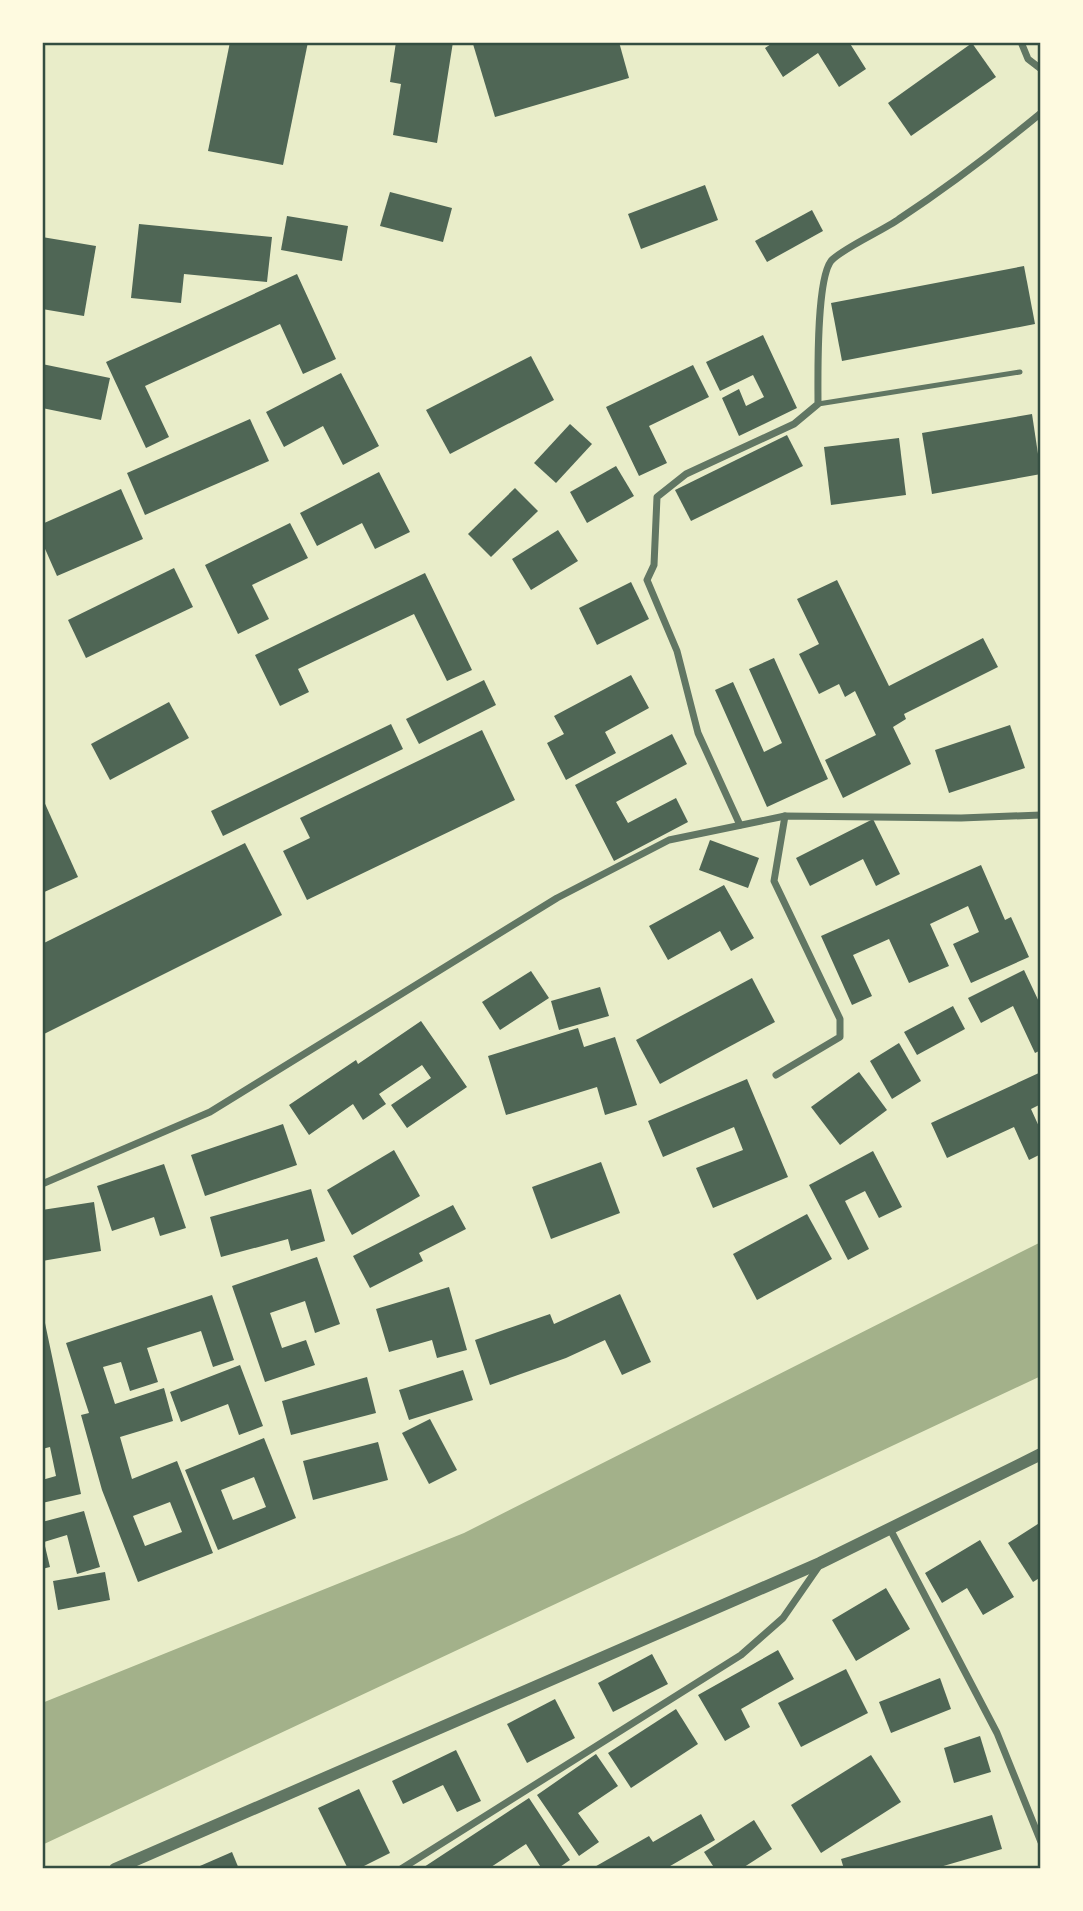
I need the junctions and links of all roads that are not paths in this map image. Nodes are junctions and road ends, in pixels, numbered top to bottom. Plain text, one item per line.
1 (1021, 42) edge
2 (1041, 69) edge
3 (1041, 113) edge
4 (1020, 372) dead end
5 (818, 404) junction
6 (1041, 815) edge
7 (785, 816) junction
8 (740, 825) junction
9 (776, 1075) dead end
10 (42, 1184) edge
11 (1041, 1454) edge
12 (890, 1529) junction
13 (820, 1563) junction
14 (1041, 1842) edge
15 (115, 1869) edge
16 (401, 1869) edge

1 - 2 street
3 - 5 street
4 - 5 lane
5 - 8 street
6 - 7 street
7 - 8 street
7 - 9 street
8 - 10 street
11 - 12 street
12 - 13 street
12 - 14 street
13 - 15 street
13 - 16 street

